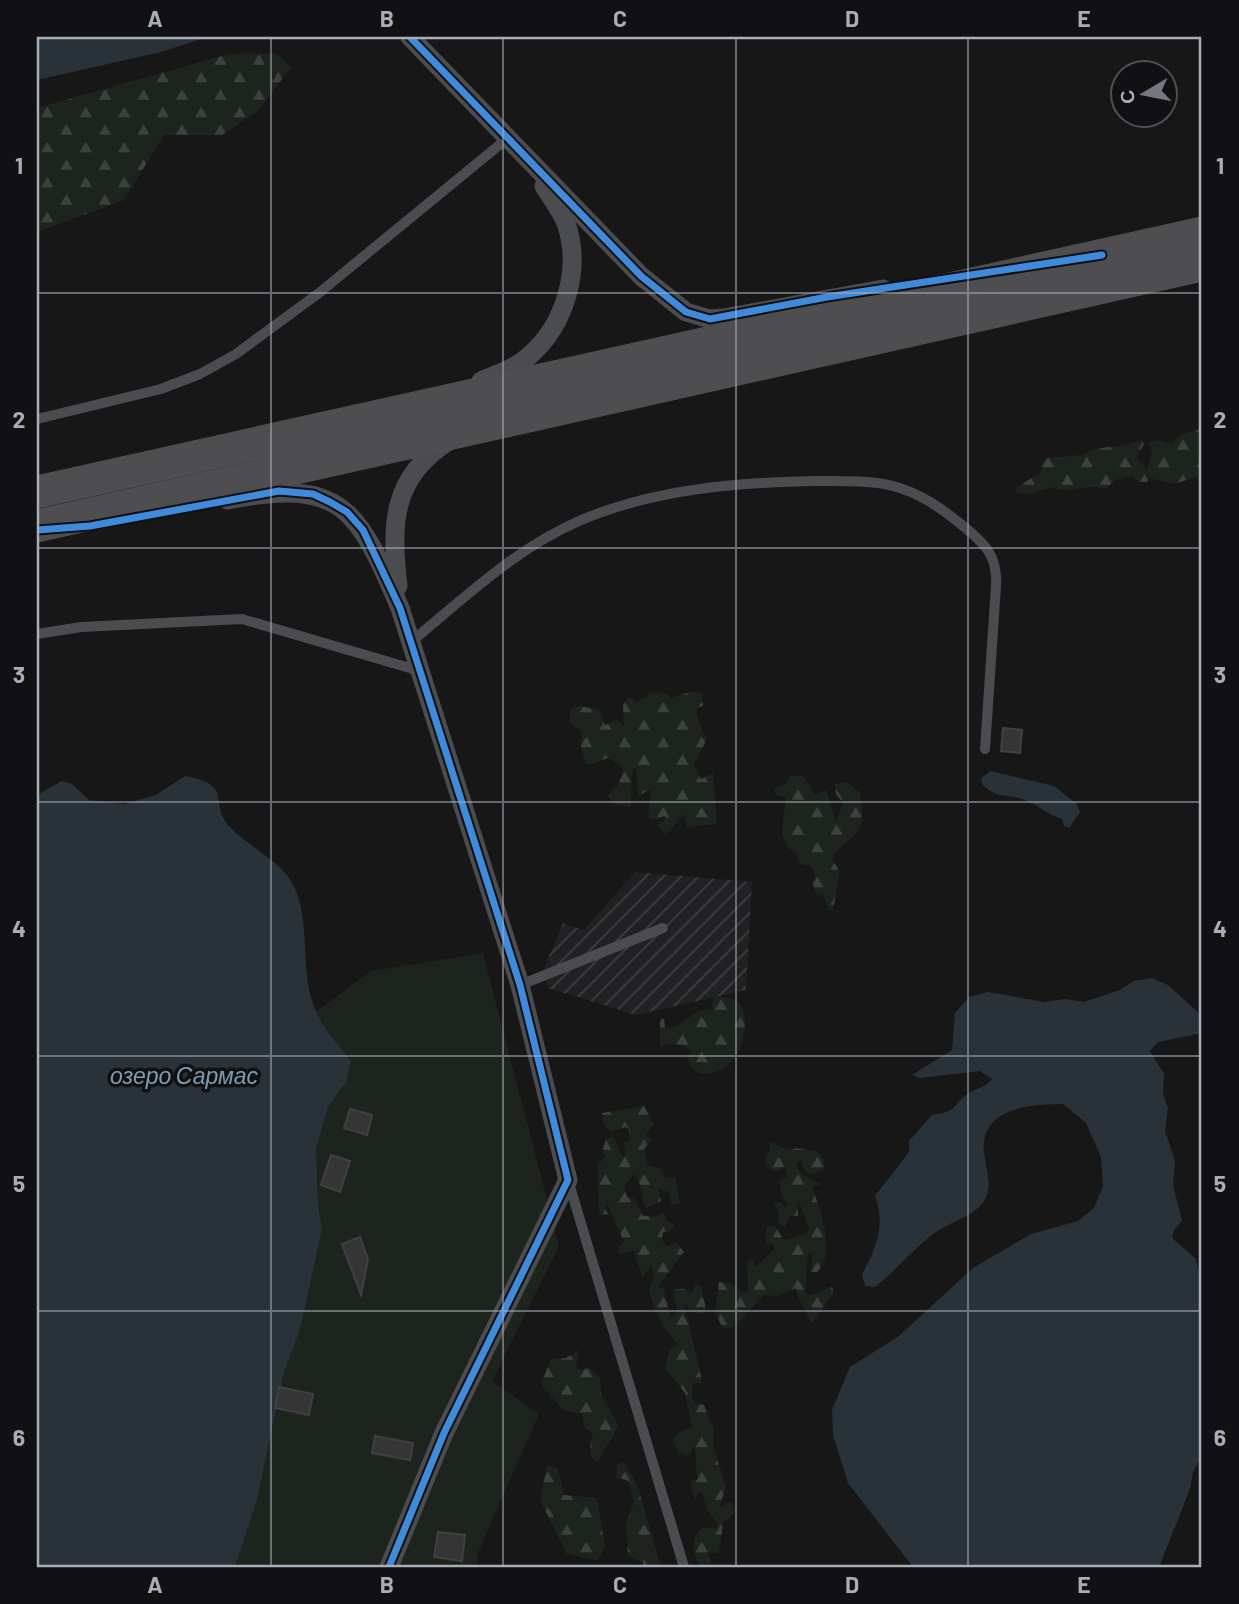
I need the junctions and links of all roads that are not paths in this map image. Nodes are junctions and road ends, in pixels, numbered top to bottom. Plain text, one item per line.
1 (410, 37) edge
2 (509, 137) junction
3 (525, 155) junction
4 (1202, 233) edge
5 (1102, 255) junction
6 (1202, 265) edge
7 (414, 408) junction
8 (37, 419) edge
9 (495, 423) junction
10 (37, 492) edge
11 (37, 528) edge
12 (400, 608) junction
13 (37, 634) edge
14 (411, 642) junction
15 (420, 671) junction
16 (985, 749) dead end
17 (663, 928) dead end
18 (520, 985) junction
19 (568, 1180) junction
20 (389, 1567) edge
21 (684, 1567) edge

1 - 2 street
2 - 3 street
2 - 8 lane
3 - 5 street
3 - 7 street
4 - 5 highway
5 - 7 highway
6 - 9 highway
7 - 10 highway
9 - 11 highway
9 - 12 street
11 - 12 street
12 - 14 street
13 - 15 lane
14 - 15 street
14 - 16 lane
15 - 18 street
17 - 18 lane
18 - 19 street
19 - 20 street
19 - 21 lane

